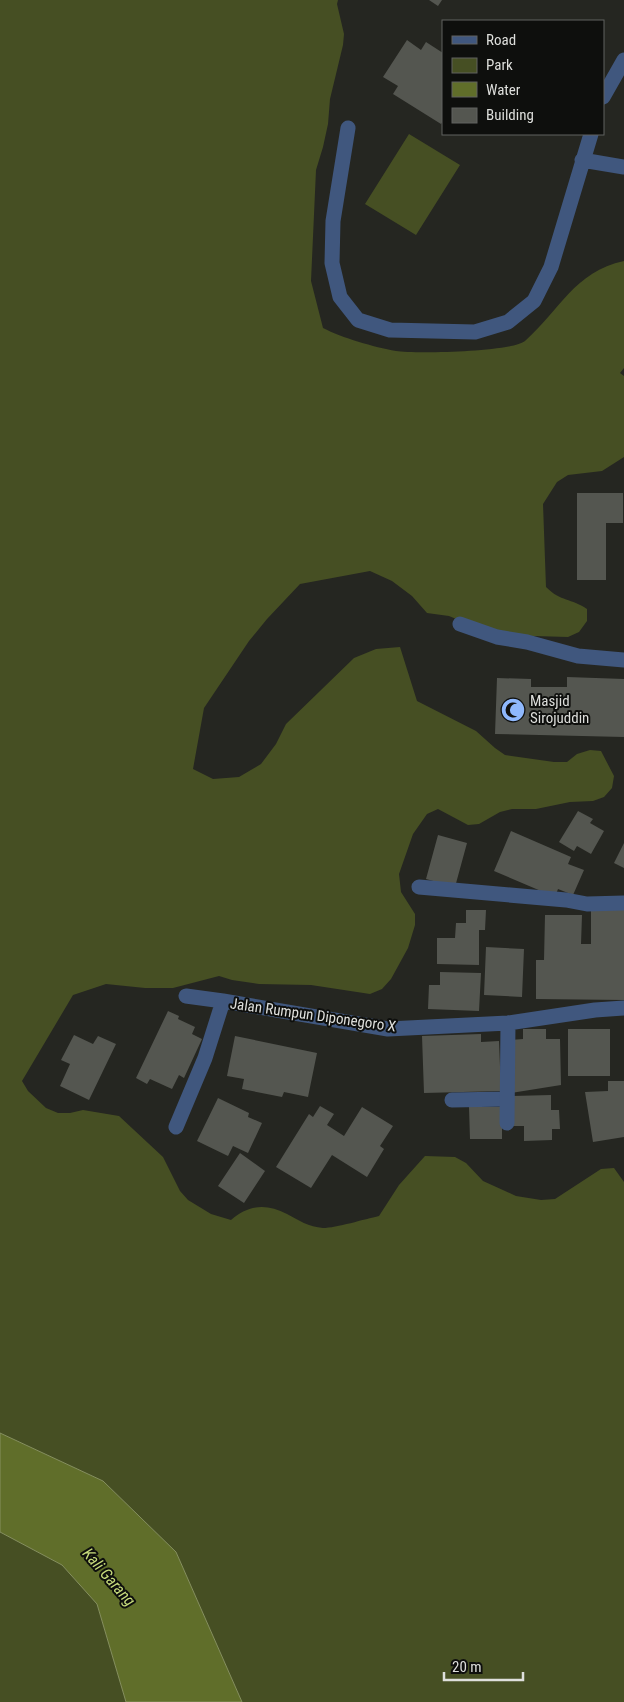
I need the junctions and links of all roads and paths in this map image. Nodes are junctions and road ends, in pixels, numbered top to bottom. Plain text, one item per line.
1 (624, 60) edge
2 (604, 95) edge
3 (348, 128) dead end
4 (590, 135) edge
5 (582, 160) junction
6 (624, 167) edge
7 (460, 624) dead end
8 (624, 660) edge
9 (419, 887) dead end
10 (624, 903) edge
11 (186, 996) dead end
12 (223, 1002) junction
13 (624, 1008) edge
14 (508, 1023) junction
15 (508, 1099) junction
16 (452, 1100) dead end
17 (508, 1124) dead end
18 (176, 1127) dead end

1 - 2 street
3 - 5 street
4 - 5 street
5 - 6 street
7 - 8 street
9 - 10 street
11 - 12 street
12 - 14 street, Jalan Rumpun Diponegoro X
12 - 18 street, Jalan Rumpun Diponegoro X
13 - 14 street, Jalan Rumpun Diponegoro X
14 - 15 street
15 - 16 street
15 - 17 street

